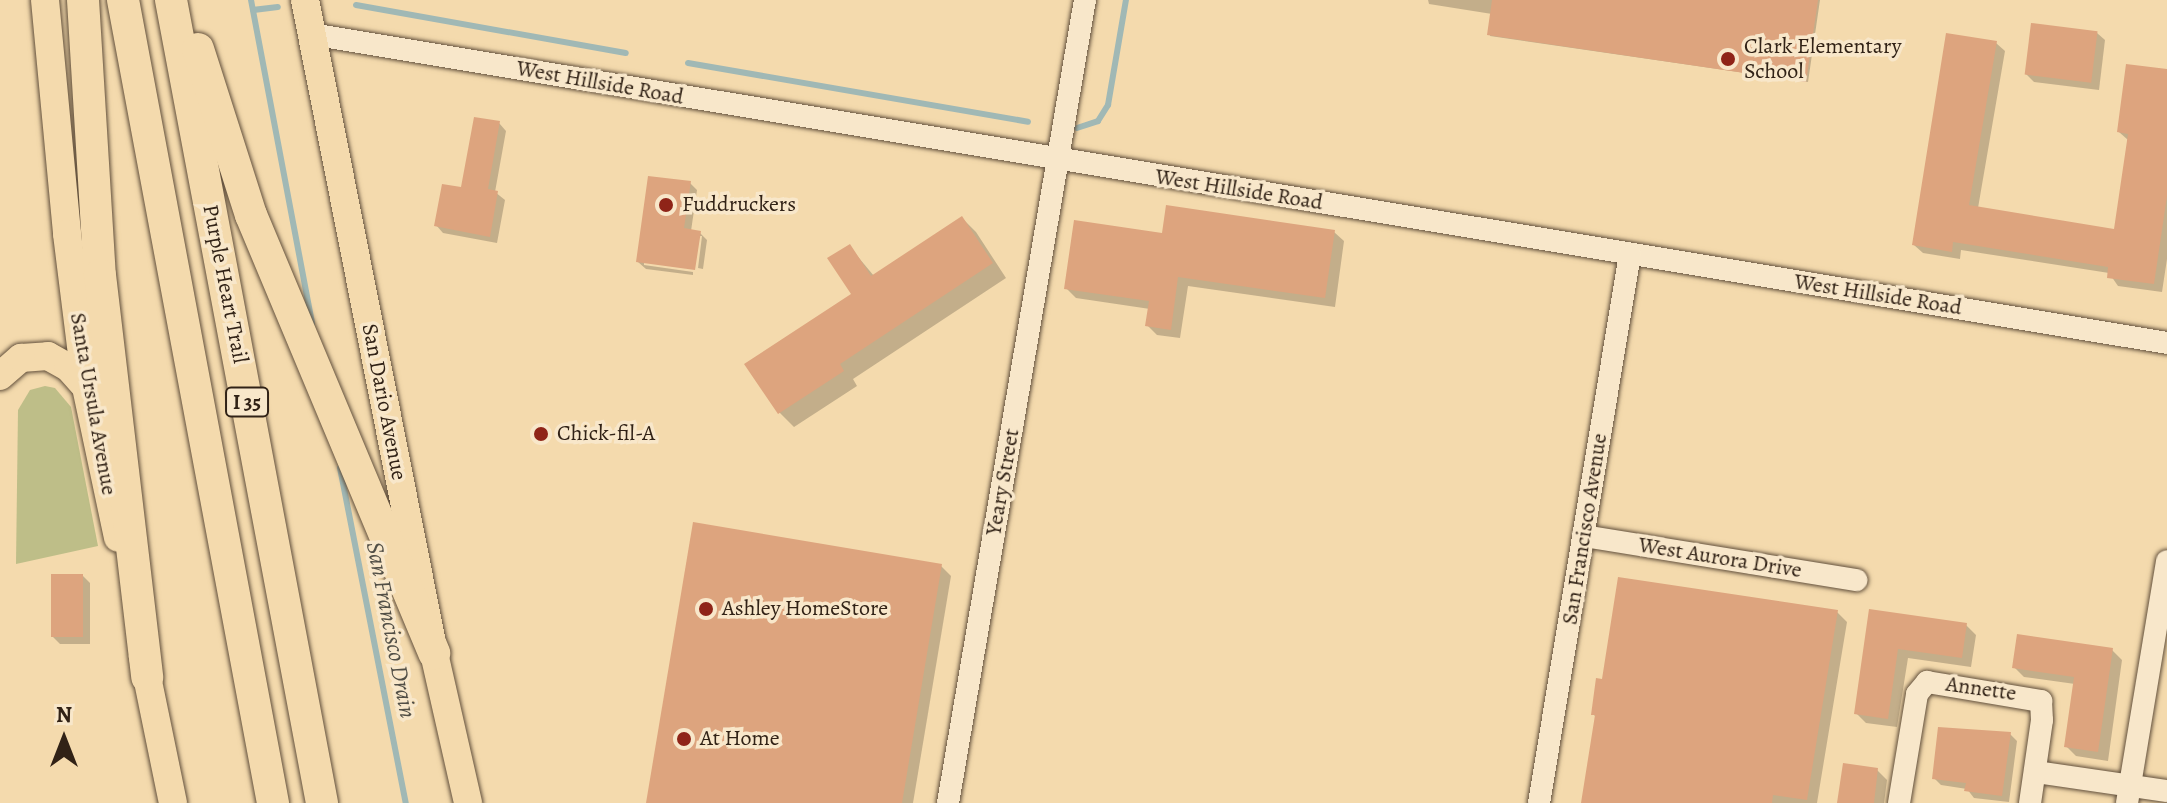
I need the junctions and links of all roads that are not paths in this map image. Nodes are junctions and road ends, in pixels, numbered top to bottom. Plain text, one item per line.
1 (45, 0) edge
2 (83, 0) edge
3 (123, 0) edge
4 (171, 0) edge
5 (183, 0) edge
6 (305, 0) edge
7 (1085, 0) edge
8 (311, 34) junction
9 (1058, 160) junction
10 (1630, 254) junction
11 (2167, 343) edge
12 (0, 376) edge
13 (86, 387) junction
14 (1584, 536) junction
15 (2167, 561) edge
16 (1856, 580) dead end
17 (2160, 648) edge
18 (434, 653) junction
19 (147, 677) junction
20 (2036, 772) junction
21 (2167, 791) edge
22 (2128, 794) edge
23 (173, 803) edge
24 (273, 803) edge
25 (322, 803) edge
26 (468, 803) edge
27 (948, 803) edge
28 (1539, 803) edge
29 (1899, 803) edge
30 (2030, 803) edge

1 - 13 main road, Santa Ursula Avenue
2 - 19 highway
3 - 24 highway, I 35
4 - 25 highway, Purple Heart Trail / I 35
5 - 18 highway
6 - 8 main road, San Dario Avenue
7 - 9 street, Yeary Street
8 - 9 street, West Hillside Road
8 - 18 main road, San Dario Avenue
9 - 10 street, West Hillside Road
9 - 27 street, Yeary Street
10 - 11 street, West Hillside Road
10 - 14 street, San Francisco Avenue
12 - 13 main road
13 - 19 main road, Santa Ursula Avenue
14 - 16 street, West Aurora Drive
14 - 28 street, San Francisco Avenue
15 - 17 street
17 - 22 street
18 - 26 main road, San Dario Avenue
19 - 23 main road, Santa Ursula Avenue
20 - 22 street
20 - 29 street, Annette
20 - 30 street, Annette
21 - 22 street

